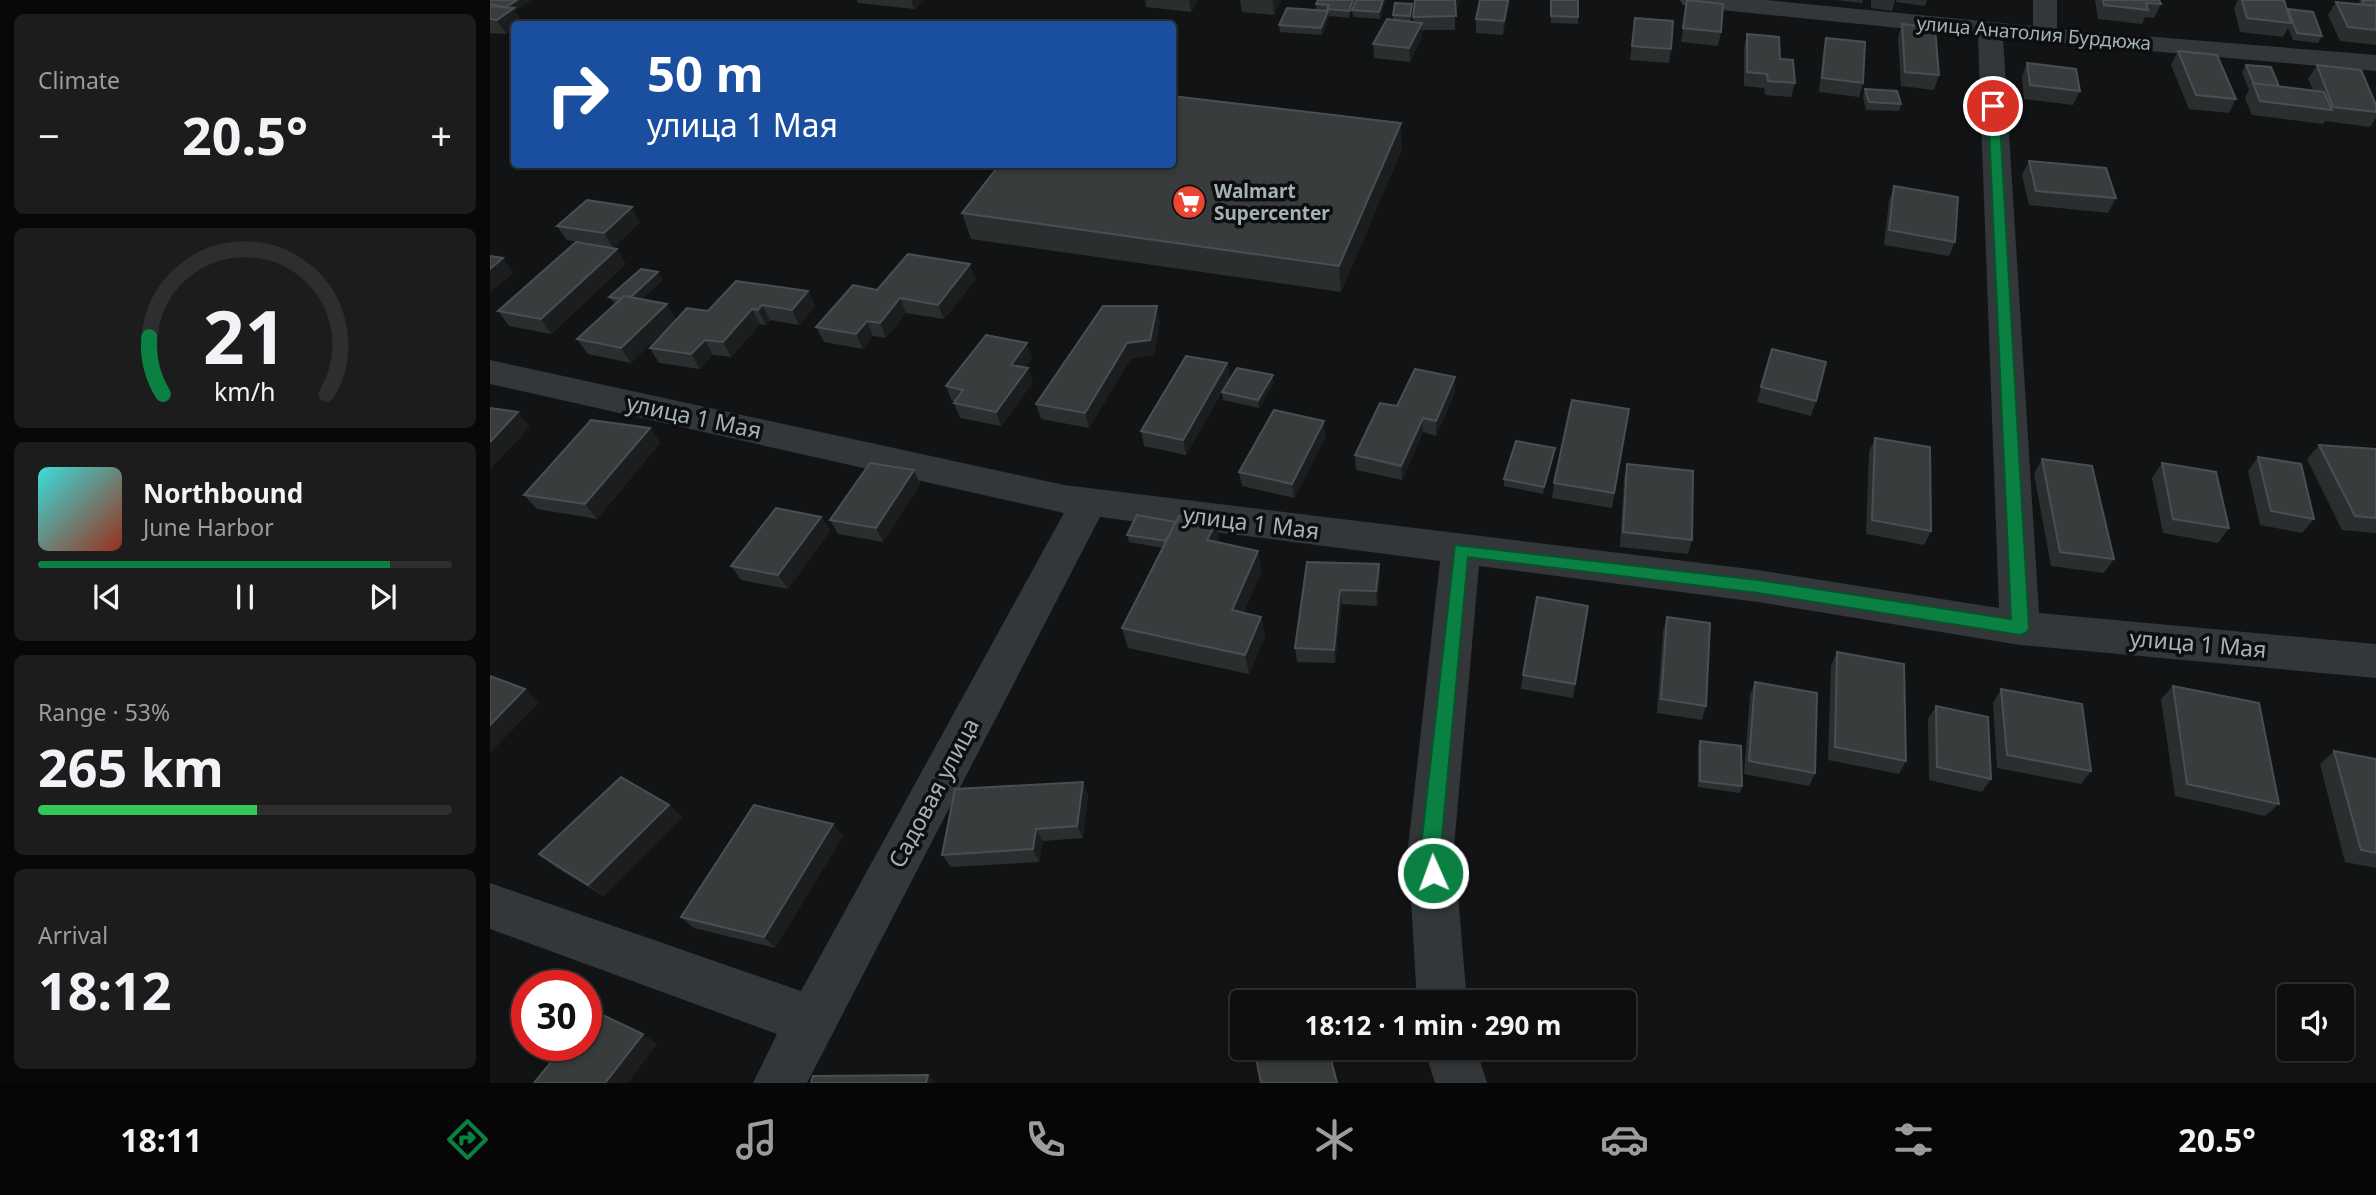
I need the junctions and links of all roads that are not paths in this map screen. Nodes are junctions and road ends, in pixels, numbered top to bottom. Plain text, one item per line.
1 (1692, 0) edge
2 (2045, 0) edge
3 (1990, 30) junction
4 (2045, 35) junction
5 (2376, 63) edge
6 (490, 372) edge
7 (1089, 502) junction
8 (1461, 550) junction
9 (2020, 628) junction
10 (2376, 661) edge
11 (490, 906) edge
12 (1441, 990) edge
13 (811, 1021) junction
14 (1454, 1060) edge
15 (779, 1083) edge
16 (1461, 1083) edge

1 - 3 street, улица Анатолия Бурдюжа
2 - 4 street
3 - 4 street, улица Анатолия Бурдюжа
3 - 9 street
4 - 5 street, улица Анатолия Бурдюжа
6 - 7 street, улица 1 Мая
7 - 8 street, улица 1 Мая
7 - 13 street, Садовая улица
8 - 9 street, улица 1 Мая
8 - 12 street
9 - 10 street, улица 1 Мая
11 - 13 street
13 - 15 street, Садовая улица
14 - 16 street

